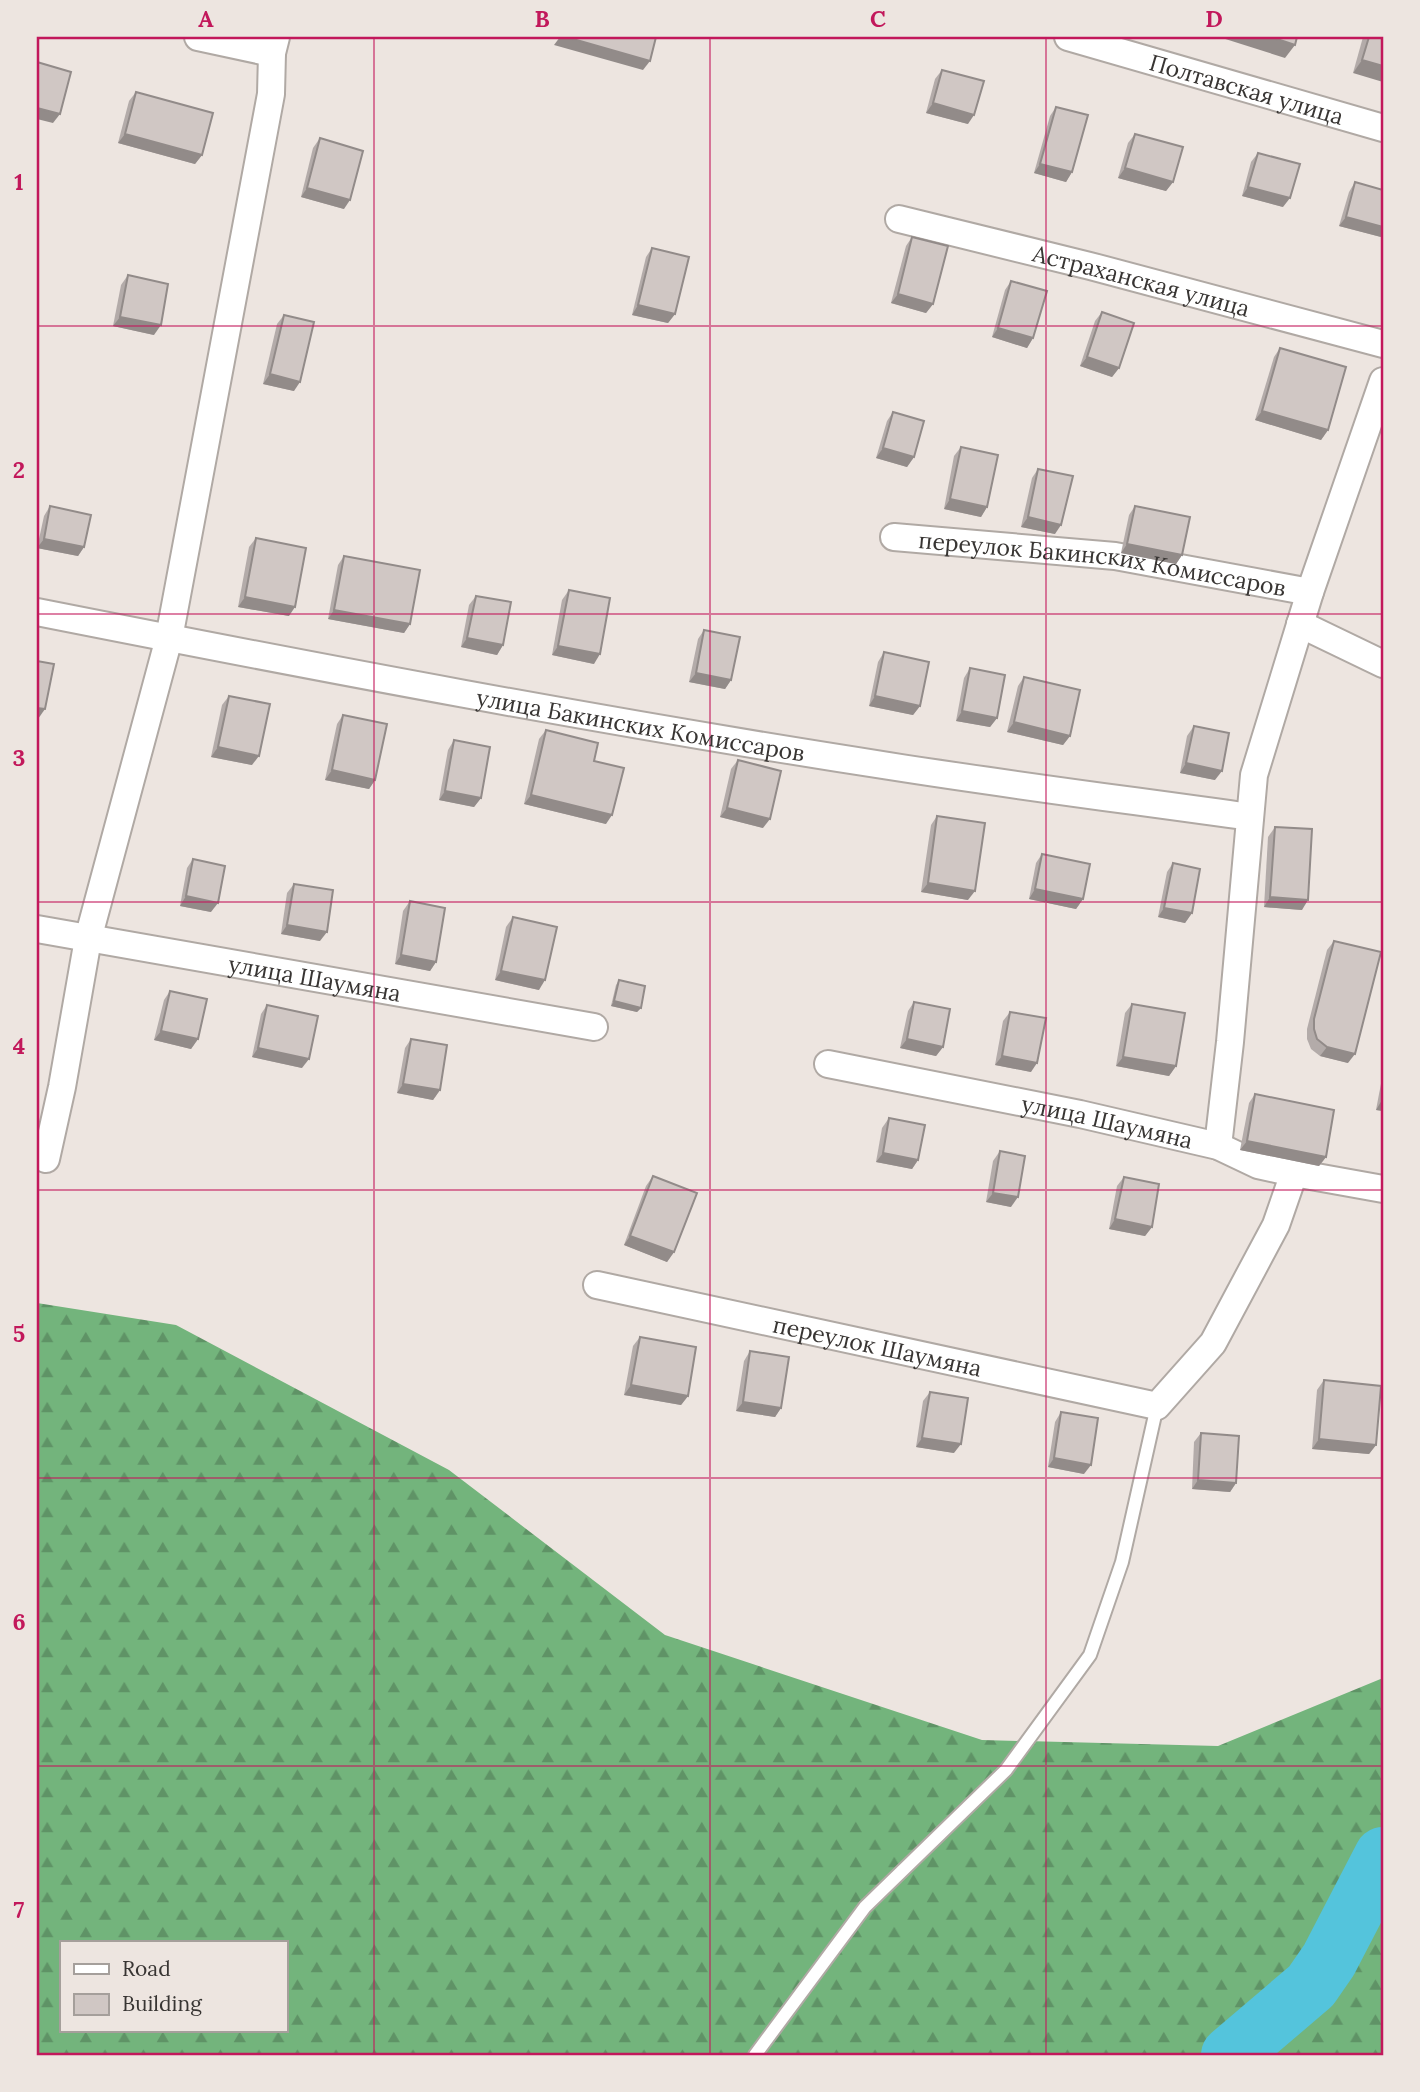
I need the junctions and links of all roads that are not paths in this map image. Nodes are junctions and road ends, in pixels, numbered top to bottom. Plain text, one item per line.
1 (198, 37) edge
2 (1068, 37) edge
3 (1126, 44) edge
4 (274, 45) edge
5 (1383, 128) edge
6 (899, 219) dead end
7 (1383, 344) edge
8 (1383, 382) edge
9 (894, 537) dead end
10 (1310, 592) junction
11 (37, 612) edge
12 (1300, 624) junction
13 (169, 638) junction
14 (1383, 664) edge
15 (1250, 817) junction
16 (37, 929) edge
17 (88, 939) junction
18 (594, 1027) dead end
19 (828, 1064) dead end
20 (1218, 1146) junction
21 (46, 1159) dead end
22 (1294, 1173) junction
23 (1383, 1189) edge
24 (597, 1285) dead end
25 (1157, 1406) junction
26 (755, 2055) edge

1 - 4 street
2 - 3 street, Полтавская улица
3 - 5 street, Полтавская улица
4 - 13 street
6 - 7 street, Астраханская улица
8 - 10 street
9 - 10 street, переулок Бакинских Комиссаров
10 - 12 street
11 - 13 street, улица Бакинских Комиссаров
12 - 14 street
12 - 15 street
13 - 15 street, улица Бакинских Комиссаров
13 - 17 street
15 - 20 street
16 - 17 street, улица Шаумяна
17 - 18 street, улица Шаумяна
17 - 21 street
19 - 20 street, улица Шаумяна
20 - 22 street, улица Шаумяна
22 - 23 street, улица Шаумяна
22 - 25 street
24 - 25 street, переулок Шаумяна
25 - 26 lane

